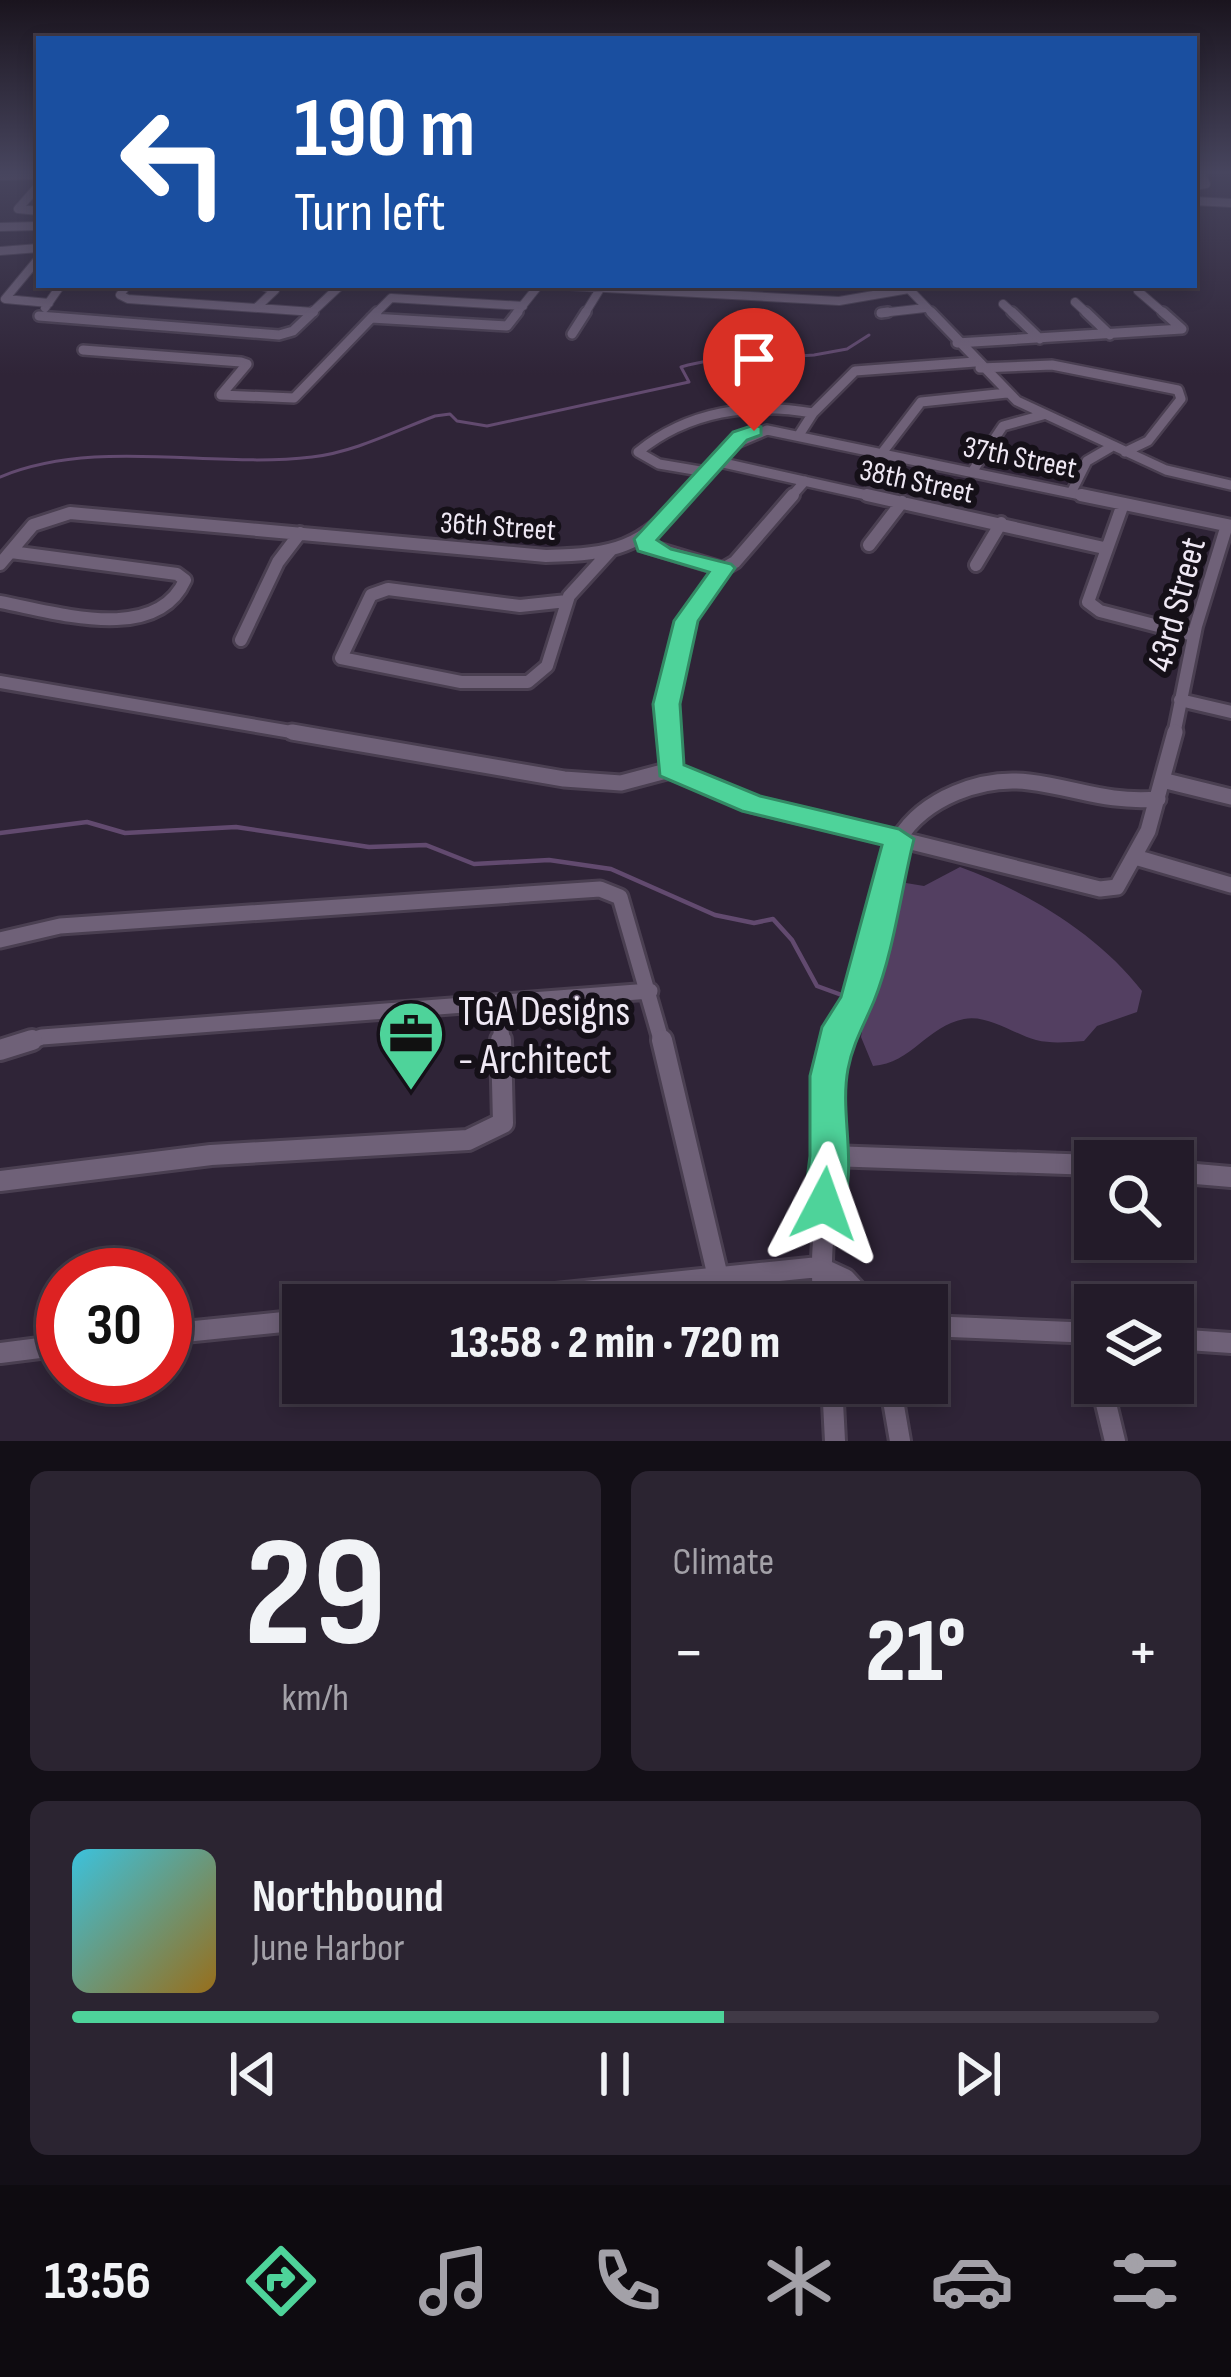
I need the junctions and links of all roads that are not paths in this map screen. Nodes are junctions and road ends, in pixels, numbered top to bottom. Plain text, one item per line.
1 (36, 248) edge
2 (0, 251) edge
3 (36, 261) edge
4 (59, 288) edge
5 (126, 288) edge
6 (269, 288) edge
7 (338, 288) edge
8 (536, 288) edge
9 (588, 288) edge
10 (903, 288) edge
11 (908, 288) edge
12 (600, 289) junction
13 (666, 289) edge
14 (1138, 291) dead end
15 (3, 297) edge
16 (1076, 302) dead end
17 (49, 303) junction
18 (1003, 304) dead end
19 (523, 306) junction
20 (256, 308) junction
21 (926, 308) junction
22 (314, 312) junction
23 (880, 314) dead end
24 (371, 318) junction
25 (572, 334) dead end
26 (1110, 334) junction
27 (1040, 339) junction
28 (957, 343) junction
29 (83, 350) dead end
30 (978, 365) junction
31 (1007, 393) junction
32 (813, 413) junction
33 (1044, 415) junction
34 (799, 435) junction
35 (1112, 447) junction
36 (882, 452) junction
37 (1125, 452) junction
38 (719, 462) junction
39 (706, 472) junction
40 (972, 472) junction
41 (805, 481) junction
42 (1231, 485) edge
43 (1072, 491) junction
44 (902, 502) junction
45 (1123, 504) junction
46 (1001, 523) junction
47 (1229, 525) edge
48 (299, 533) junction
49 (645, 539) junction
50 (869, 544) dead end
51 (1105, 548) junction
52 (611, 550) junction
53 (11, 552) junction
54 (0, 564) edge
55 (976, 565) dead end
56 (723, 568) junction
57 (0, 602) edge
58 (567, 602) junction
59 (1193, 635) junction
60 (241, 640) dead end
61 (0, 682) edge
62 (1180, 700) junction
63 (1231, 712) edge
64 (670, 770) junction
65 (1166, 781) junction
66 (1231, 797) edge
67 (1158, 799) junction
68 (899, 839) junction
69 (1135, 856) junction
70 (1231, 885) edge
71 (0, 940) edge
72 (650, 991) junction
73 (500, 1003) junction
74 (0, 1050) edge
75 (830, 1156) junction
76 (1074, 1165) edge
77 (1194, 1174) edge
78 (1231, 1177) edge
79 (0, 1181) edge
80 (819, 1267) junction
81 (718, 1277) junction
82 (650, 1284) edge
83 (821, 1284) edge
84 (849, 1284) edge
85 (282, 1322) edge
86 (948, 1327) edge
87 (192, 1331) edge
88 (1074, 1332) edge
89 (1194, 1340) edge
90 (1231, 1343) edge
91 (36, 1348) edge
92 (0, 1353) edge
93 (833, 1404) edge
94 (894, 1404) edge
95 (1106, 1404) edge
96 (836, 1441) edge
97 (900, 1441) edge
98 (1115, 1441) edge

1 - 2 street
3 - 15 street
4 - 17 street
5 - 20 street
6 - 20 street
7 - 22 street
8 - 19 street
9 - 12 street
10 - 13 street
11 - 21 street
12 - 13 street
12 - 25 street
14 - 26 street
15 - 17 street
16 - 26 street
17 - 22 street
18 - 27 street
19 - 24 street
19 - 24 street
20 - 22 street
21 - 23 street
21 - 28 street
24 - 29 street
26 - 27 street
27 - 28 street
28 - 30 street
30 - 31 street
30 - 32 street
30 - 37 street
31 - 33 street
31 - 36 street
32 - 34 street
32 - 39 street
33 - 35 street
33 - 40 street
34 - 36 street, 37th Street
34 - 38 street, 36th Street
35 - 37 street
35 - 43 street
36 - 40 street, 37th Street
37 - 42 street
38 - 39 street, 36th Street
38 - 41 street, 38th Street
39 - 49 street, 36th Street
40 - 43 street, 37th Street
41 - 44 street, 38th Street
41 - 56 street
43 - 45 street, 37th Street
44 - 46 street, 38th Street
44 - 50 street
45 - 47 street, 37th Street
45 - 51 street
46 - 51 street, 38th Street
46 - 55 street
47 - 59 street, 43rd Street
48 - 52 street, 36th Street
48 - 53 street, 36th Street
48 - 60 street
49 - 52 street, 36th Street
49 - 56 street
51 - 59 street
52 - 58 street
53 - 54 street, 36th Street
53 - 57 street
56 - 64 street
58 - 58 street
59 - 62 street, 43rd Street
61 - 64 street
62 - 63 street
62 - 65 street, 43rd Street
64 - 68 street
65 - 66 street
65 - 67 street, 43rd Street
67 - 68 street
67 - 69 street, 43rd Street
68 - 69 street
68 - 75 street
69 - 70 street
71 - 72 street
72 - 73 street
72 - 81 street
73 - 74 street
73 - 79 street
75 - 76 street
75 - 80 street
77 - 78 street
80 - 81 street
80 - 83 street
80 - 84 street
81 - 82 street
85 - 87 street
86 - 88 street
89 - 90 street
91 - 92 street
93 - 96 street
94 - 97 street
95 - 98 street

